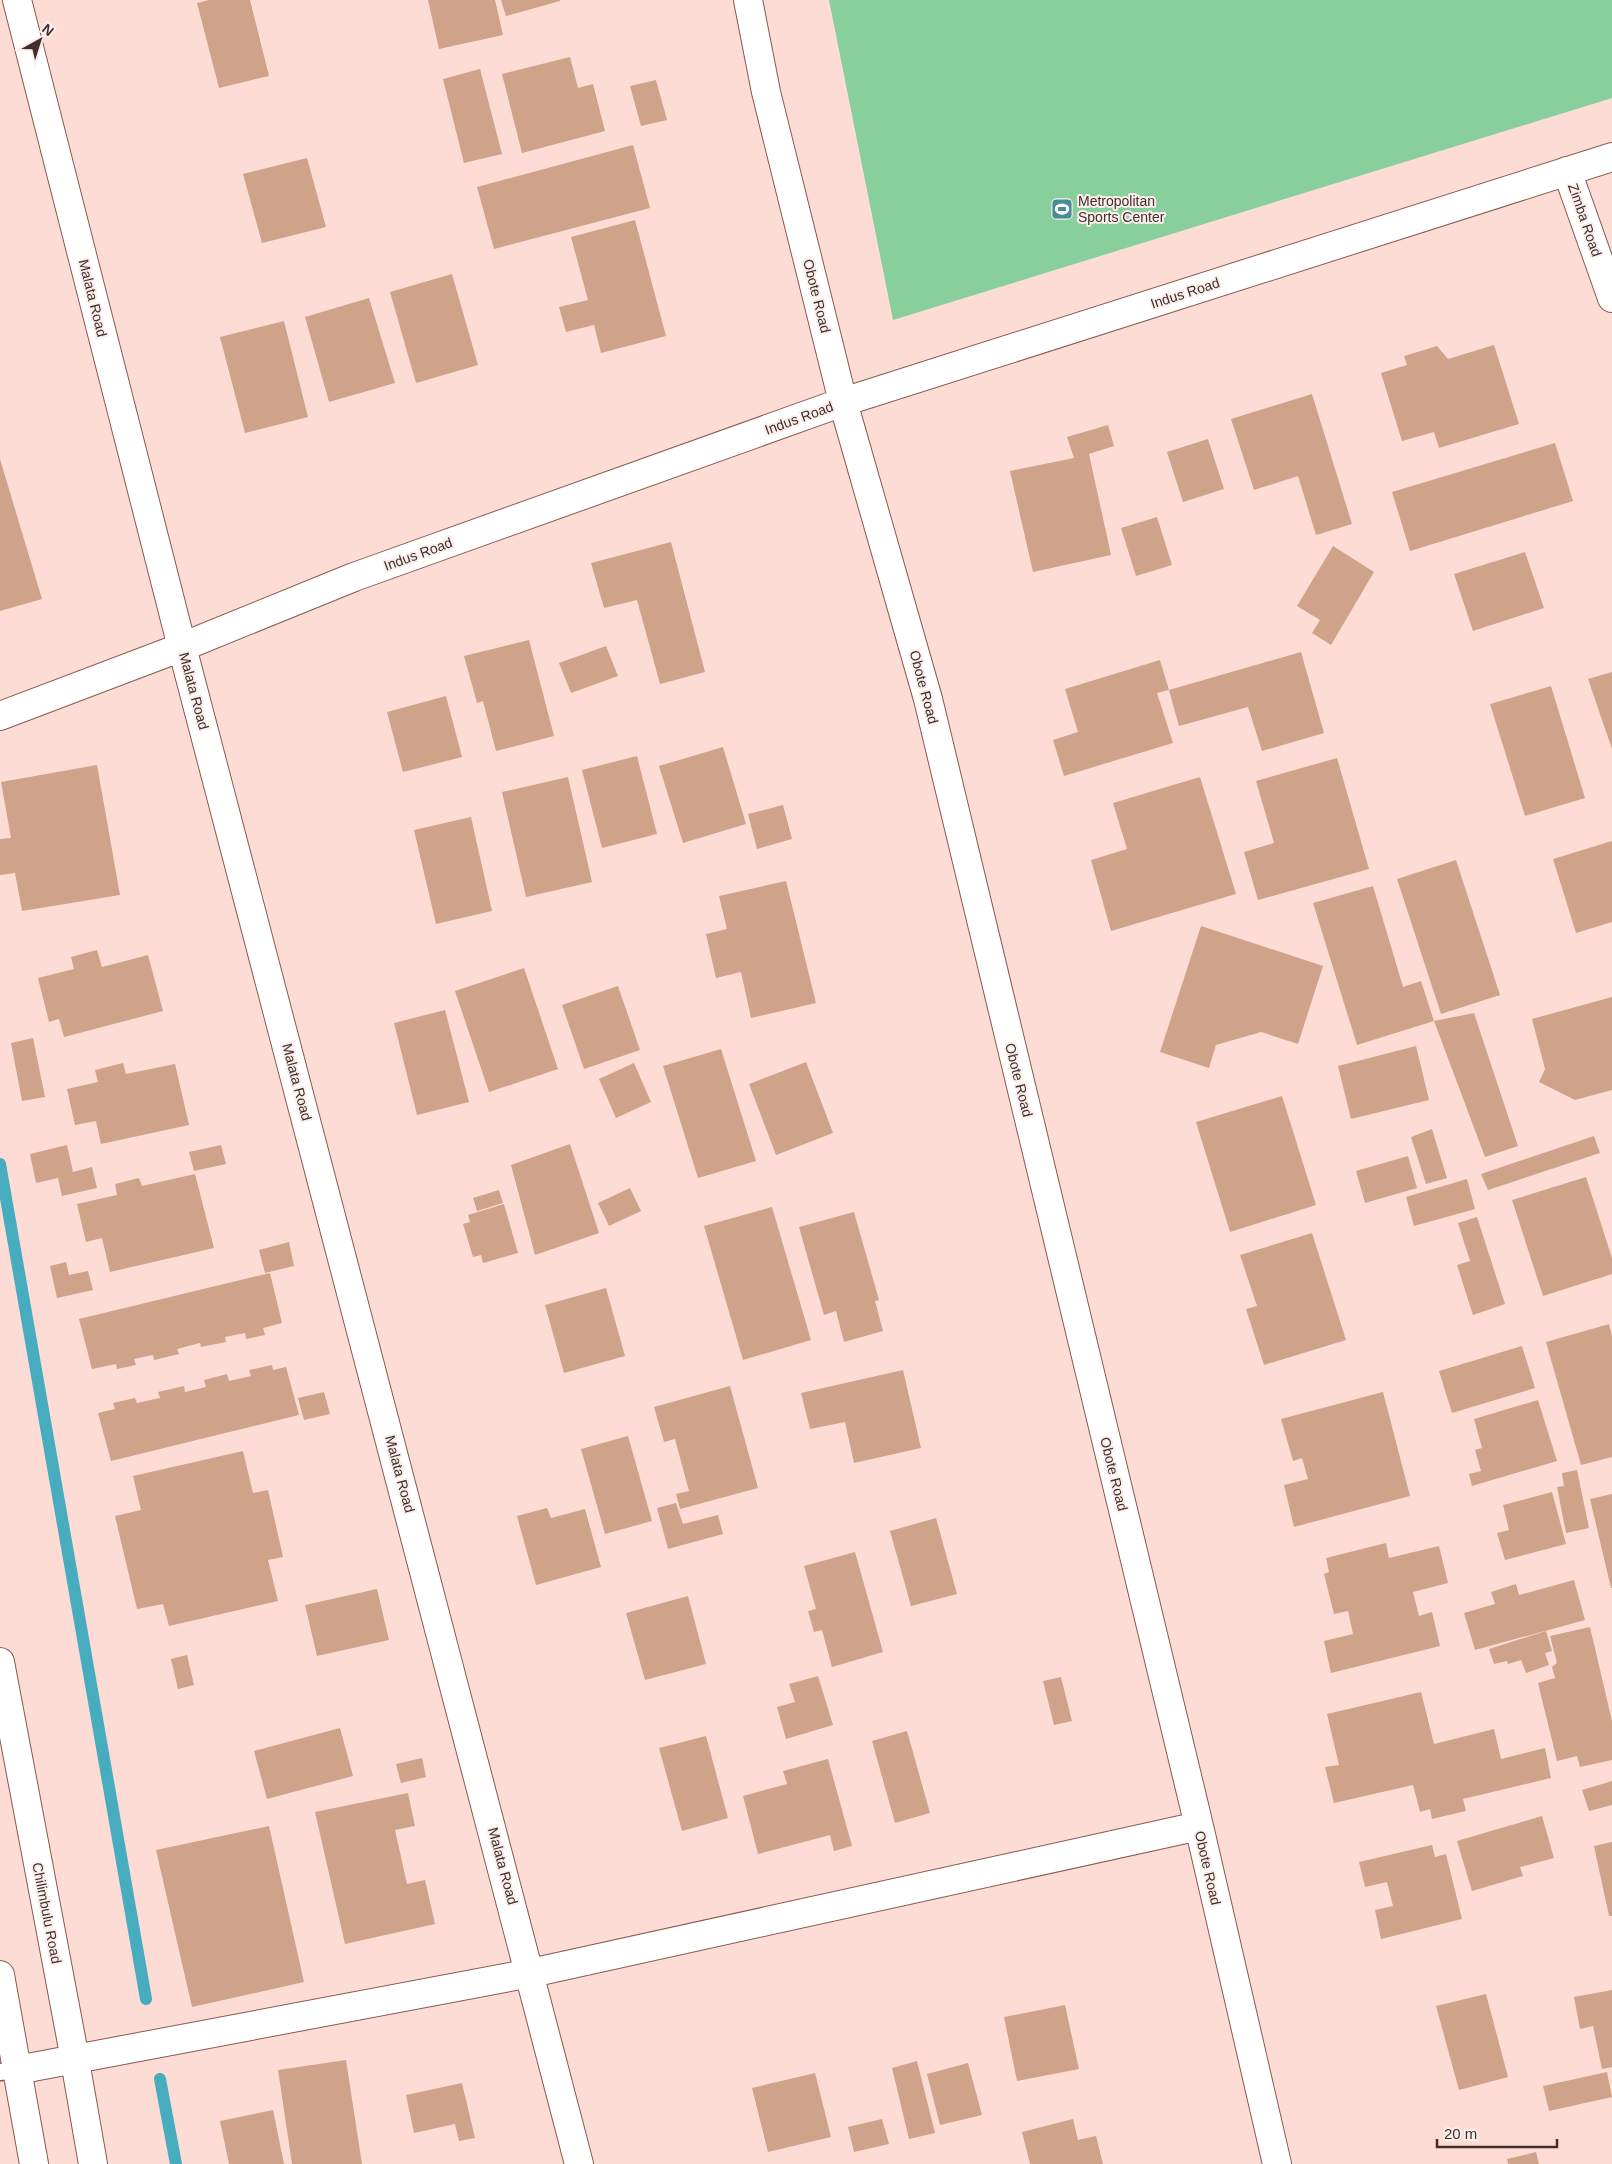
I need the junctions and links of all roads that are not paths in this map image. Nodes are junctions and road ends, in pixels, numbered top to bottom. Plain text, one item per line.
1 (17, 0) edge
2 (748, 0) edge
3 (1612, 157) edge
4 (1567, 171) junction
5 (1612, 298) edge
6 (843, 402) junction
7 (182, 647) junction
8 (0, 716) edge
9 (0, 1662) edge
10 (1199, 1826) junction
11 (531, 1973) junction
12 (0, 1975) edge
13 (75, 2059) junction
14 (9, 2071) edge
15 (34, 2164) edge
16 (92, 2164) edge
17 (579, 2164) edge
18 (1277, 2164) edge

1 - 7 street, Malata Road
2 - 6 street, Obote Road
3 - 4 street, Indus Road
4 - 5 street, Zimba Road
4 - 6 street, Indus Road
6 - 7 street, Indus Road
6 - 10 street, Obote Road
7 - 8 street, Indus Road
7 - 11 street, Malata Road
9 - 13 street, Chilimbulu Road
10 - 11 street
10 - 18 street, Obote Road
11 - 13 street
11 - 17 street, Malata Road
12 - 14 street
13 - 14 street
13 - 16 street, Chilimbulu Road
14 - 15 street

